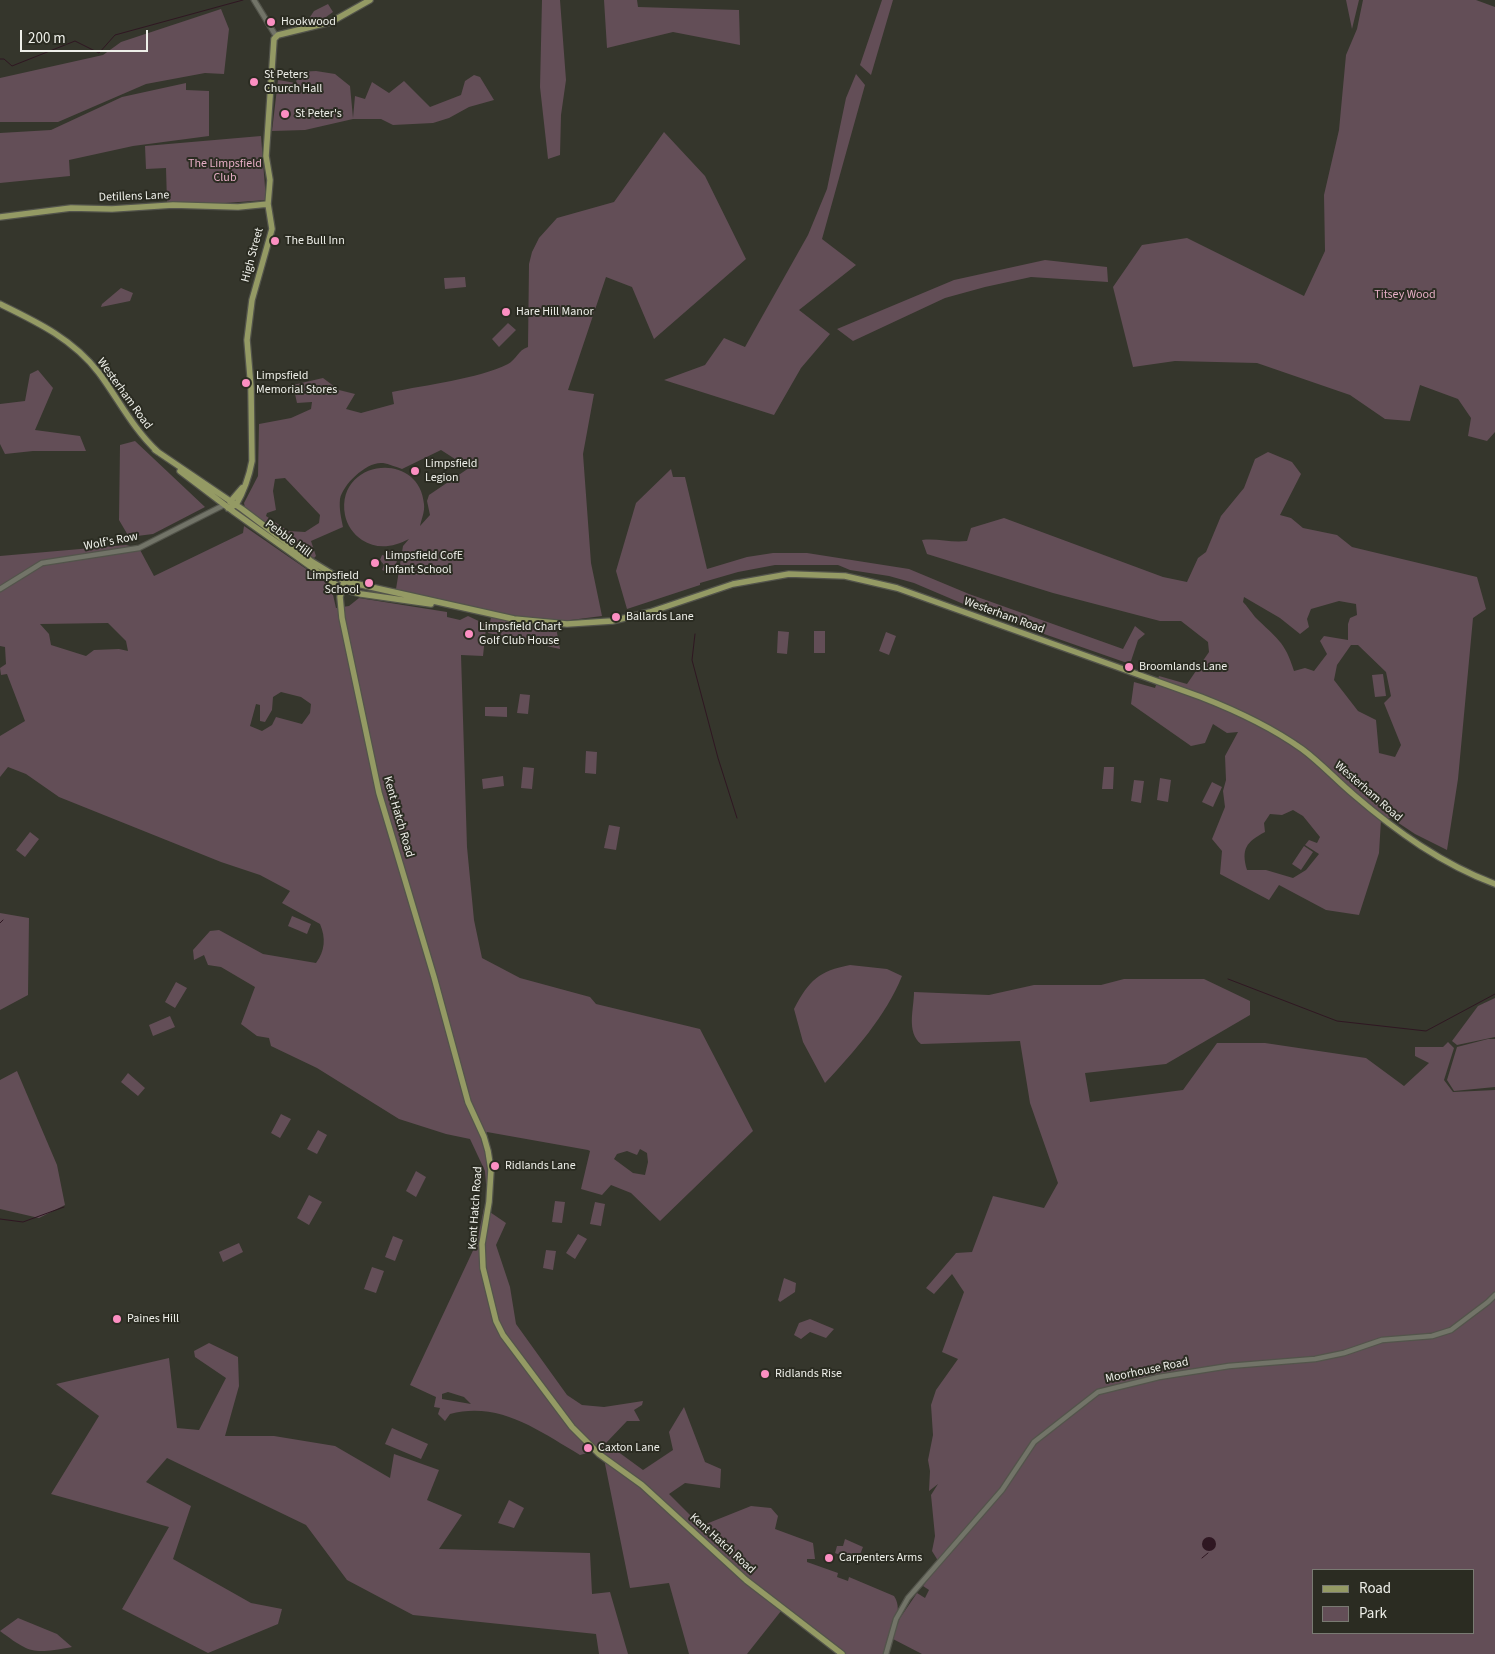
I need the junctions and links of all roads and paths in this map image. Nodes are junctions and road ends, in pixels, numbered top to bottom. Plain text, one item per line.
1 (254, 0) edge
2 (370, 0) edge
3 (276, 36) junction
4 (268, 204) junction
5 (0, 217) edge
6 (0, 304) edge
7 (248, 480) junction
8 (227, 505) junction
9 (236, 505) junction
10 (348, 582) junction
11 (0, 589) edge
12 (342, 589) junction
13 (349, 592) junction
14 (341, 603) junction
15 (453, 606) junction
16 (1495, 884) edge
17 (1495, 1295) edge
18 (842, 1654) edge
19 (886, 1654) edge

1 - 3 street
2 - 3 main road
3 - 4 main road, High Street
4 - 5 main road, Detillens Lane
4 - 7 main road, High Street
6 - 8 main road, Westerham Road
7 - 8 main road
7 - 9 main road, High Street
8 - 9 main road, Pebble Hill
8 - 11 street, Wolf's Row
8 - 12 main road, Pebble Hill
9 - 10 main road, Pebble Hill
10 - 12 main road, Kent Hatch Road
10 - 13 main road
10 - 15 main road, Westerham Road
12 - 13 main road, Westerham Road
12 - 14 main road, Kent Hatch Road
13 - 14 main road
13 - 15 main road, Westerham Road
14 - 18 main road, Kent Hatch Road
15 - 16 main road, Westerham Road
17 - 19 street, Moorhouse Road

